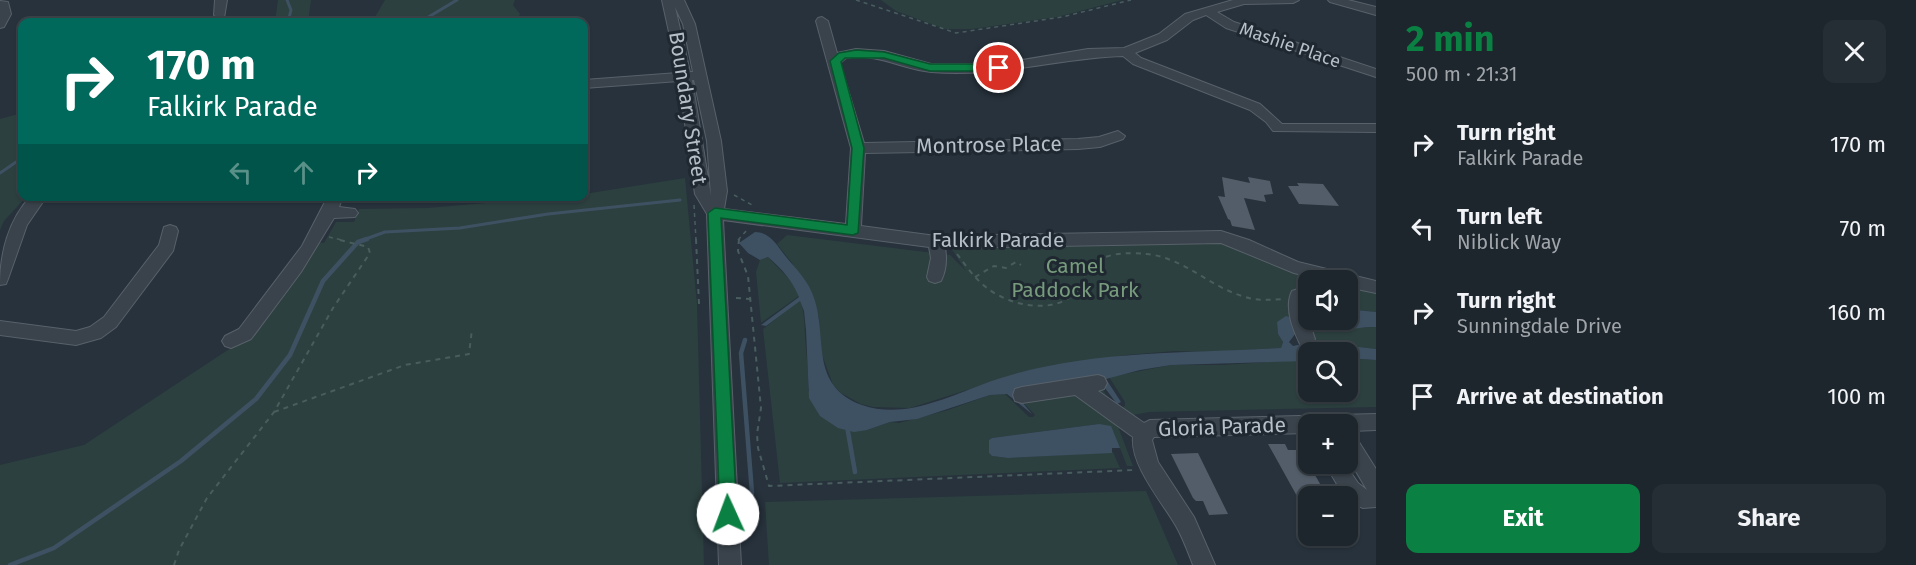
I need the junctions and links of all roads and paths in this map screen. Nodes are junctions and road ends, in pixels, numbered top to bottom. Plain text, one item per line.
1 (221, 0) edge
2 (668, 0) edge
3 (678, 0) edge
4 (856, 0) edge
5 (1131, 0) edge
6 (1293, 0) edge
7 (1334, 0) edge
8 (4, 3) edge
9 (1207, 11) junction
10 (1376, 11) edge
11 (220, 15) dead end
12 (822, 21) dead end
13 (0, 24) edge
14 (1126, 52) junction
15 (835, 61) junction
16 (1376, 73) edge
17 (700, 76) junction
18 (685, 77) junction
19 (588, 84) edge
20 (1376, 128) edge
21 (1118, 136) dead end
22 (858, 148) junction
23 (733, 194) dead end
24 (35, 201) edge
25 (334, 201) edge
26 (755, 206) dead end
27 (331, 212) junction
28 (350, 213) dead end
29 (715, 213) junction
30 (756, 228) dead end
31 (853, 230) junction
32 (170, 231) dead end
33 (338, 238) dead end
34 (937, 246) junction
35 (1021, 265) dead end
36 (1303, 270) edge
37 (935, 277) dead end
38 (975, 277) junction
39 (0, 279) edge
40 (1358, 283) edge
41 (1376, 287) edge
42 (1298, 296) edge
43 (736, 298) dead end
44 (750, 299) junction
45 (0, 328) edge
46 (472, 329) dead end
47 (1303, 330) edge
48 (1306, 339) dead end
49 (231, 341) dead end
50 (1098, 383) dead end
51 (1077, 386) junction
52 (1022, 395) dead end
53 (274, 411) junction
54 (1376, 422) edge
55 (1298, 424) edge
56 (1358, 426) edge
57 (1144, 434) junction
58 (1358, 457) edge
59 (1137, 462) dead end
60 (1341, 474) edge
61 (1376, 486) edge
62 (1376, 497) edge
63 (730, 563) edge
64 (174, 565) edge
65 (1204, 565) edge

1 - 11 street
2 - 18 street, Boundary Street
3 - 17 street, Boundary Street
4 - 5 path
6 - 9 street
7 - 10 street
8 - 13 street
9 - 14 street
9 - 16 street, Mashie Place
12 - 15 street
14 - 15 street
14 - 20 street
15 - 22 street
17 - 18 street
17 - 29 street, Boundary Street
18 - 19 street
18 - 29 street, Boundary Street
21 - 22 street, Montrose Place
22 - 31 street
23 - 26 path
24 - 39 street
25 - 27 street
27 - 28 street
27 - 49 street
29 - 31 street, Falkirk Parade
29 - 63 street, Boundary Street
30 - 44 path
31 - 34 street, Falkirk Parade
32 - 45 street
33 - 53 path
34 - 36 street, Falkirk Parade
34 - 37 street
34 - 38 path
35 - 38 path
38 - 42 path
40 - 41 street, Falkirk Parade
43 - 44 path
44 - 59 path
46 - 53 path
47 - 48 street
50 - 51 street
51 - 52 street
51 - 57 street
53 - 64 path
54 - 56 street, Gloria Parade
55 - 57 street, Gloria Parade
57 - 65 street, Gloria Parade
58 - 61 street
60 - 62 street

